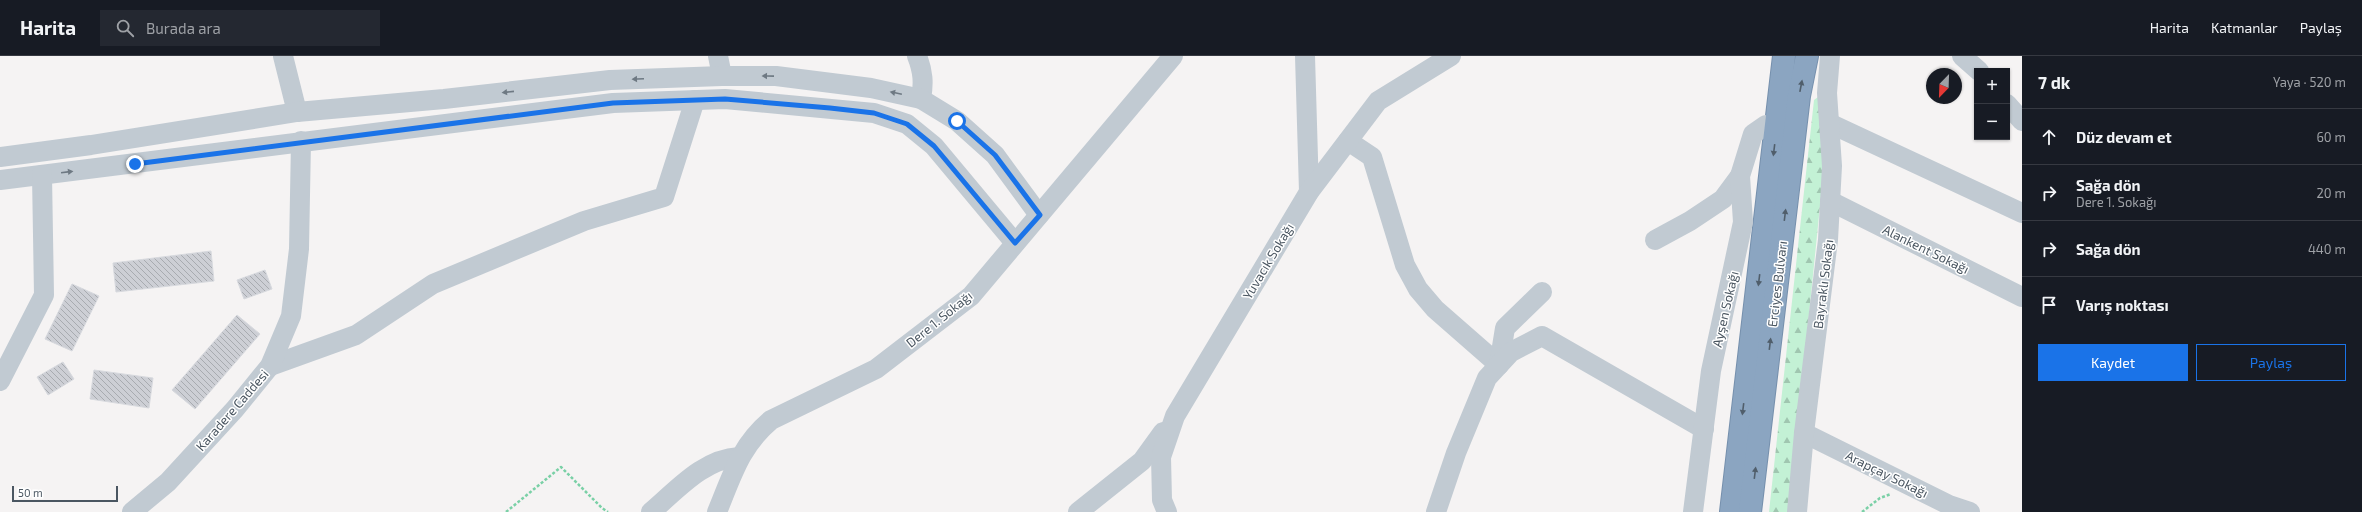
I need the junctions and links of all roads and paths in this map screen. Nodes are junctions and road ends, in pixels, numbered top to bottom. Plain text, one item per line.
1 (283, 56) edge
2 (718, 56) edge
3 (917, 56) edge
4 (1173, 56) edge
5 (1305, 56) edge
6 (1451, 56) edge
7 (1784, 56) edge
8 (1806, 56) edge
9 (1830, 56) edge
10 (1962, 56) edge
11 (1976, 68) edge
12 (722, 76) junction
13 (921, 99) junction
14 (695, 100) junction
15 (2010, 107) edge
16 (297, 112) junction
17 (2022, 121) edge
18 (1829, 123) junction
19 (1777, 125) junction
20 (301, 141) junction
21 (1348, 141) junction
22 (0, 157) edge
23 (42, 175) junction
24 (1740, 176) junction
25 (0, 180) edge
26 (1310, 192) junction
27 (1830, 202) junction
28 (2022, 213) edge
29 (1040, 215) junction
30 (1655, 240) dead end
31 (1015, 243) junction
32 (1542, 292) dead end
33 (2022, 297) edge
34 (1499, 365) junction
35 (270, 366) junction
36 (0, 381) edge
37 (1175, 416) junction
38 (1704, 429) junction
39 (1804, 433) junction
40 (740, 457) junction
41 (1912, 486) junction
42 (132, 512) edge
43 (506, 512) edge
44 (608, 512) edge
45 (651, 512) edge
46 (717, 512) edge
47 (1078, 512) edge
48 (1167, 512) edge
49 (1436, 512) edge
50 (1693, 512) edge
51 (1731, 512) edge
52 (1750, 512) edge
53 (1797, 512) edge
54 (1862, 512) edge
55 (1970, 512) edge

1 - 16 street
2 - 12 street
3 - 13 street
4 - 29 street, Dere 1. Sokağı
5 - 26 street
6 - 21 street, Yuvacık Sokağı
7 - 19 highway, Erciyes Bulvarı
52 -> 8 highway, Erciyes Bulvarı
9 - 18 street, Bayraklı Sokağı
10 - 11 street
13 -> 12 street
12 -> 16 street
13 - 29 street
14 - 20 street
14 - 31 street
14 - 35 street
15 - 17 street
16 - 22 street
18 - 27 street, Bayraklı Sokağı
18 - 28 street
19 - 24 street, Ayşen Sokağı
19 -> 51 highway, Erciyes Bulvarı
23 -> 20 street
20 - 35 street, Karadere Caddesi
21 - 26 street, Yuvacık Sokağı
21 - 34 street
23 - 25 street
23 - 36 street
24 - 30 street
24 - 38 street, Ayşen Sokağı
26 - 37 street, Yuvacık Sokağı
27 - 33 street, Alankent Sokağı
27 - 39 street, Bayraklı Sokağı
29 - 31 street, Dere 1. Sokağı
31 - 40 street, Dere 1. Sokağı
32 - 34 street
34 - 38 street
34 - 49 street
35 - 42 street, Karadere Caddesi
37 - 47 street
37 - 48 street, Yuvacık Sokağı
38 - 50 street, Ayşen Sokağı
39 - 41 street, Arapçay Sokağı
39 - 53 street, Bayraklı Sokağı
40 - 45 street
40 - 46 street, Dere 1. Sokağı
41 - 54 path
41 - 55 street, Arapçay Sokağı
43 - 44 path

